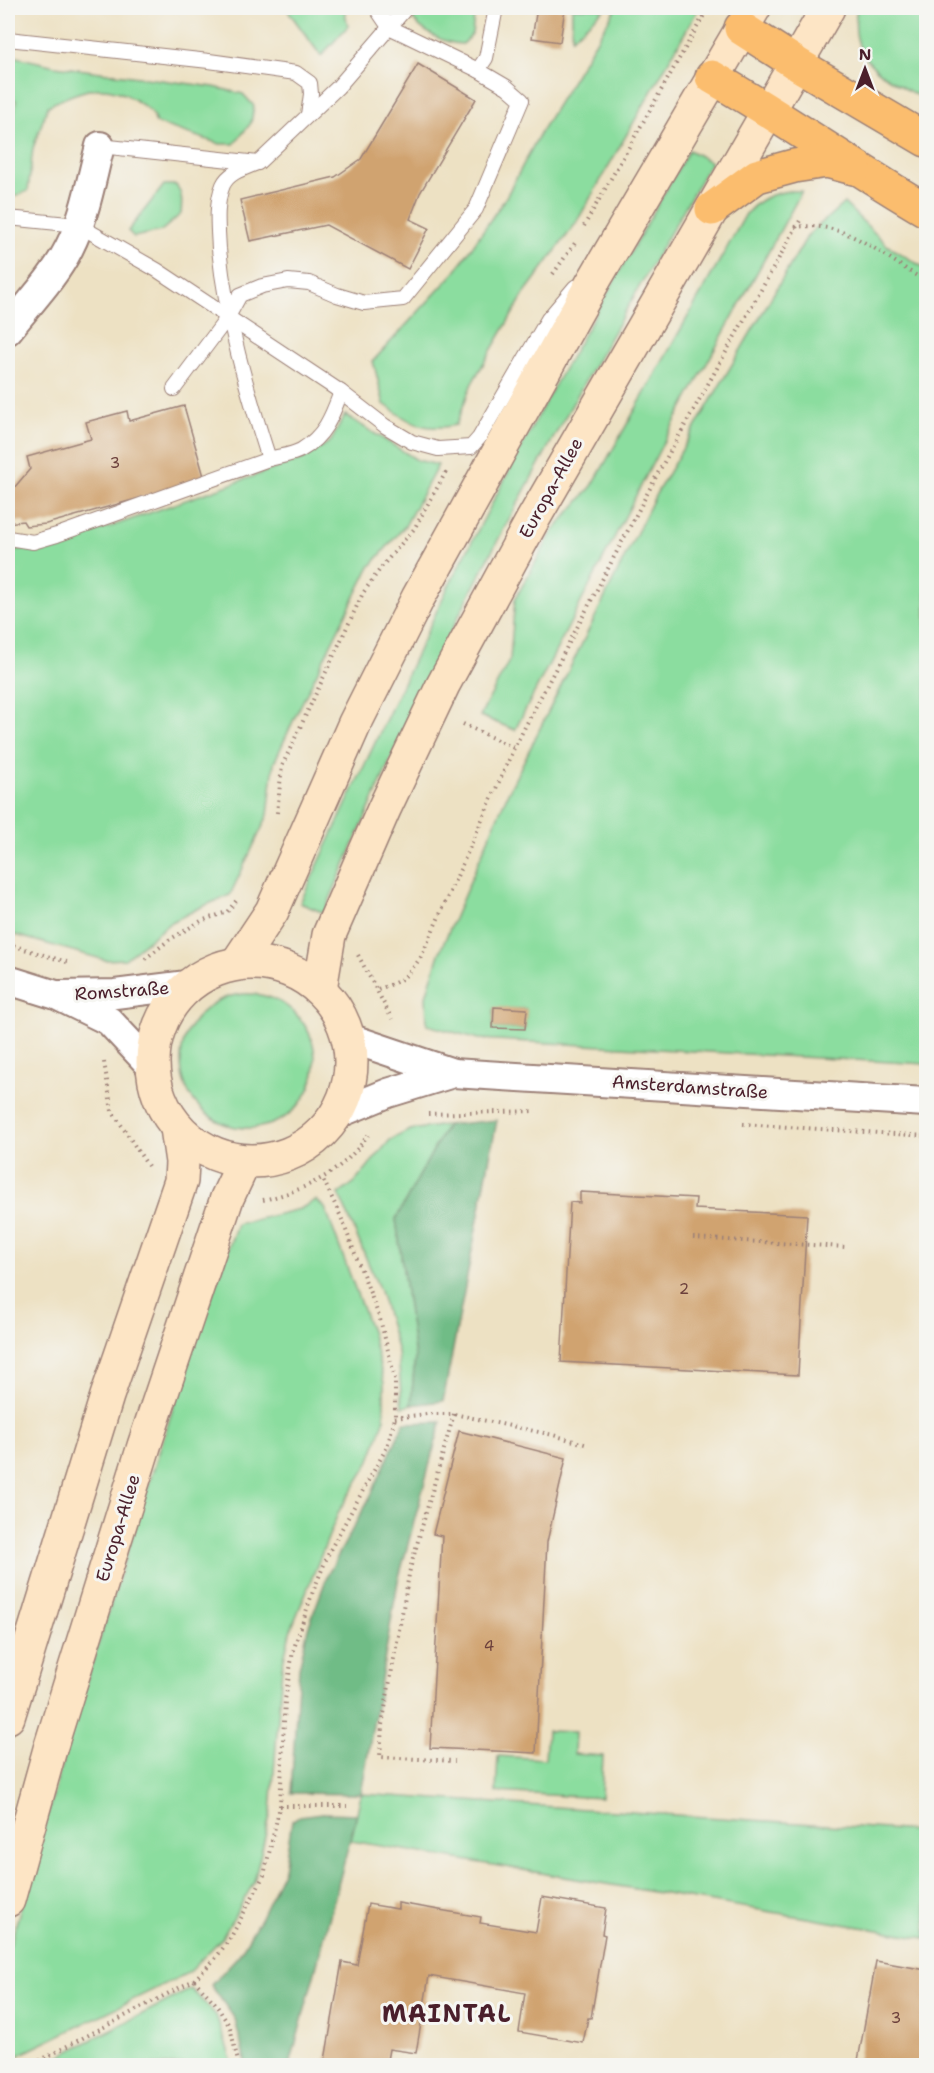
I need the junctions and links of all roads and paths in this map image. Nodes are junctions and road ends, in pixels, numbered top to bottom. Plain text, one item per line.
1 (376, 8) edge
2 (406, 8) edge
3 (495, 8) edge
4 (828, 8) edge
5 (748, 18) edge
6 (389, 27) junction
7 (8, 39) edge
8 (797, 64) junction
9 (478, 70) junction
10 (712, 77) junction
11 (769, 110) junction
12 (308, 116) junction
13 (927, 140) edge
14 (100, 146) joint
15 (258, 163) junction
16 (859, 169) junction
17 (712, 208) junction
18 (927, 210) edge
19 (802, 217) dead end
20 (8, 218) edge
21 (78, 225) junction
22 (795, 227) junction
23 (610, 252) junction
24 (927, 281) edge
25 (228, 317) junction
26 (8, 330) edge
27 (174, 389) dead end
28 (341, 392) junction
29 (268, 459) junction
30 (8, 538) edge
31 (463, 724) dead end
32 (514, 748) junction
33 (329, 935) junction
34 (8, 945) edge
35 (238, 962) junction
36 (80, 965) dead end
37 (8, 980) edge
38 (187, 985) junction
39 (320, 989) junction
40 (378, 989) junction
41 (56, 995) junction
42 (349, 1038) junction
43 (393, 1052) junction
44 (152, 1068) junction
45 (453, 1073) junction
46 (388, 1093) junction
47 (927, 1102) edge
48 (537, 1112) dead end
49 (337, 1114) junction
50 (423, 1114) dead end
51 (735, 1124) dead end
52 (177, 1128) junction
53 (927, 1136) edge
54 (244, 1162) junction
55 (323, 1179) junction
56 (226, 1198) junction
57 (693, 1238) dead end
58 (845, 1247) dead end
59 (454, 1414) junction
60 (395, 1418) junction
61 (588, 1445) dead end
62 (8, 1717) edge
63 (455, 1761) dead end
64 (280, 1806) junction
65 (347, 1806) dead end
66 (8, 1900) edge
67 (194, 1980) junction
68 (29, 2066) edge
69 (239, 2066) edge

1 - 6 lane
2 - 6 lane
3 - 9 lane
4 - 8 street, Europa-Allee
5 - 8 highway
5 - 10 street
6 - 9 lane
6 - 12 lane
7 - 12 lane
8 - 11 street, Europa-Allee
8 - 13 highway
9 - 25 lane
10 - 11 highway
10 - 23 street
11 - 16 highway
11 - 17 street, Europa-Allee
12 - 15 lane
14 - 15 lane
14 - 21 street
15 - 25 lane
16 - 17 highway
16 - 18 highway
17 - 33 street, Europa-Allee
19 - 22 path
20 - 21 lane
21 - 25 lane
21 - 26 street
22 - 24 path
22 - 32 path
23 - 28 lane
23 - 35 street
25 - 27 lane
25 - 28 lane
25 - 29 lane
28 - 29 lane
29 - 30 lane
31 - 32 path
32 - 40 path
33 - 39 street, Europa-Allee
33 - 40 path
34 - 36 path
35 - 38 street
35 - 39 street
37 - 41 street, Romstraße
38 - 41 street, Romstraße
38 - 44 street
39 - 42 street
40 - 43 path
41 - 44 street, Romstraße
42 - 43 street, Amsterdamstraße
42 - 49 street
43 - 45 street, Amsterdamstraße
44 - 52 street
45 - 46 street, Amsterdamstraße
45 - 47 street, Amsterdamstraße
46 - 49 street, Amsterdamstraße
46 - 55 path
48 - 50 path
49 - 54 street
51 - 53 path
52 - 54 street
52 - 62 street
54 - 56 street, Europa-Allee
55 - 56 path
55 - 60 path
56 - 66 street, Europa-Allee
57 - 58 path
59 - 60 path
59 - 61 path
59 - 63 path
60 - 64 path
64 - 65 path
64 - 67 path
67 - 68 path
67 - 69 path

